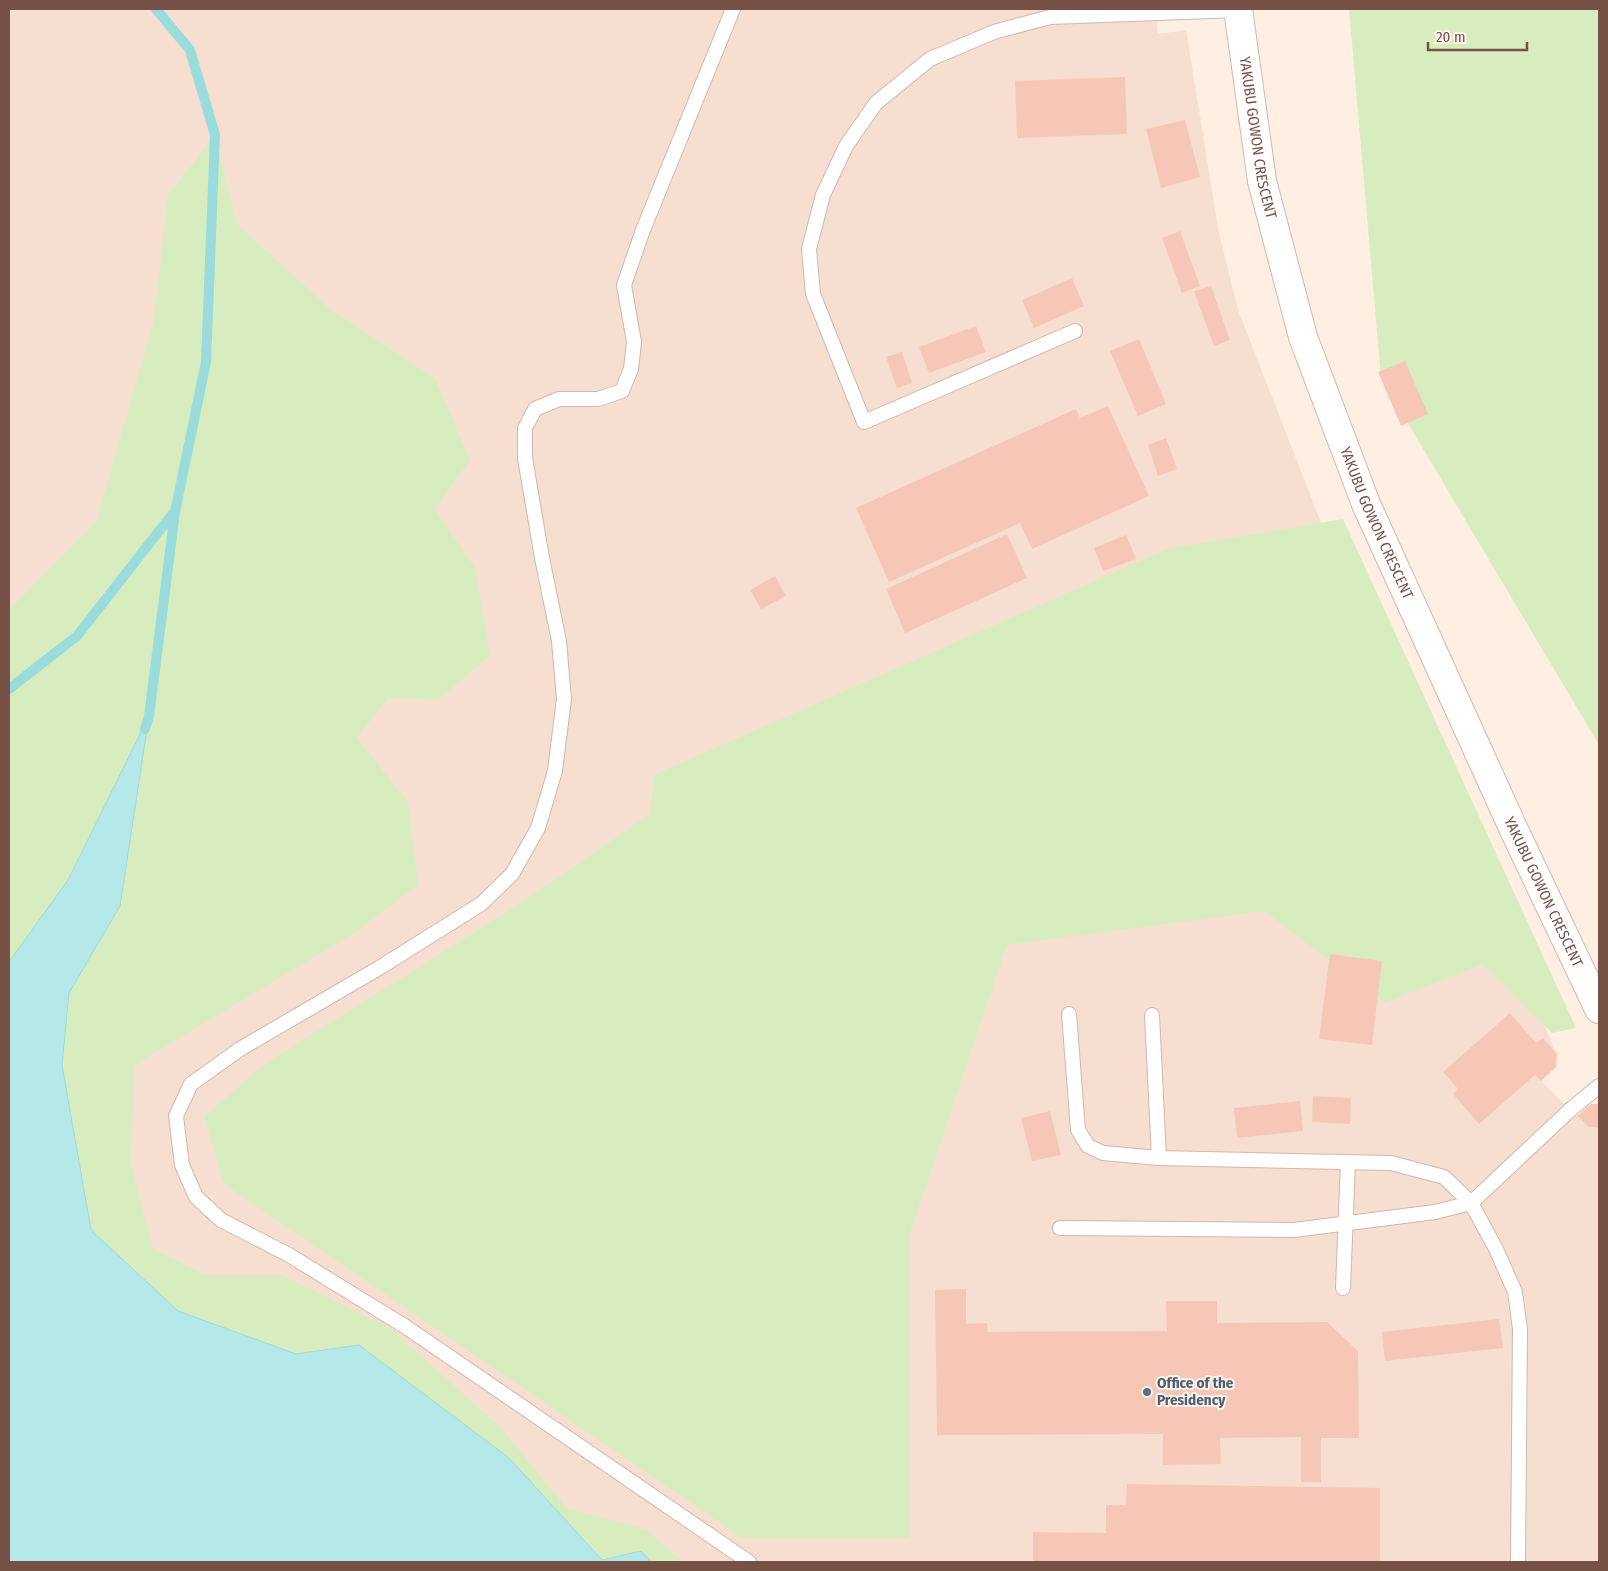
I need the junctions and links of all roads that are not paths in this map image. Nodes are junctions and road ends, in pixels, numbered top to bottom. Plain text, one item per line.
1 (733, 9) edge
2 (1238, 10) edge
3 (1075, 331) dead end
4 (1599, 1009) edge
5 (1069, 1014) dead end
6 (1152, 1015) dead end
7 (1599, 1086) edge
8 (1159, 1158) junction
9 (1348, 1162) junction
10 (1471, 1203) junction
11 (1347, 1223) junction
12 (1060, 1228) dead end
13 (1343, 1288) dead end
14 (749, 1562) edge
15 (1518, 1562) edge

1 - 14 lane
2 - 3 lane
2 - 4 street, YAKUBU GOWON CRESCENT
5 - 8 lane
6 - 8 lane
7 - 10 lane
8 - 9 lane
9 - 10 lane
9 - 11 lane
10 - 11 lane
10 - 15 lane
11 - 12 lane
11 - 13 lane

